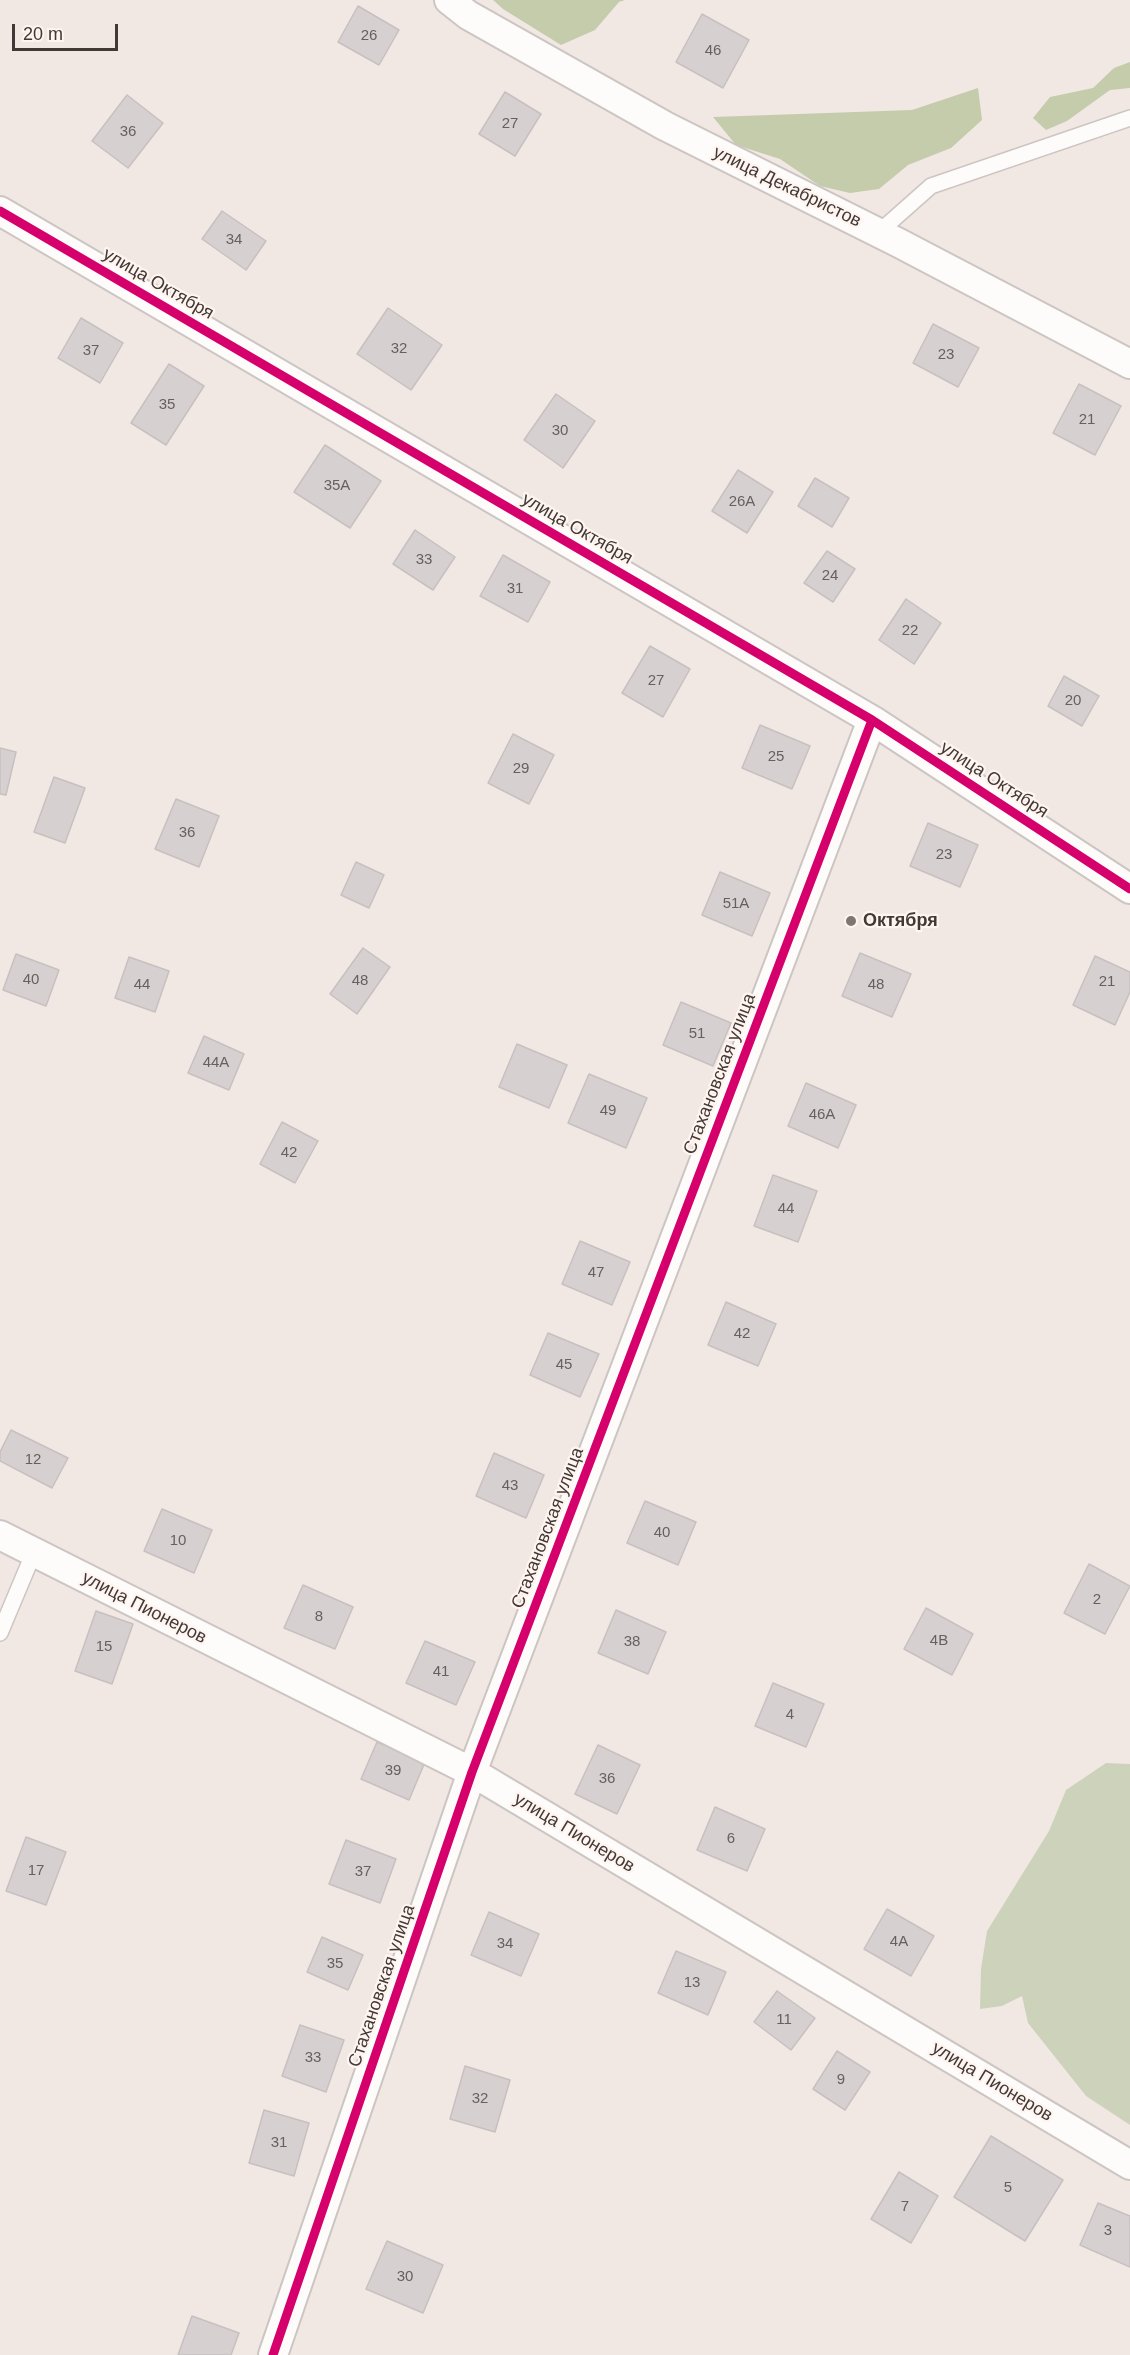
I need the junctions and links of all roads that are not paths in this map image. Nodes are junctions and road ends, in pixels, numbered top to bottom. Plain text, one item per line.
1 (449, 0) edge
2 (1130, 118) edge
3 (0, 211) edge
4 (878, 233) junction
5 (1130, 364) edge
6 (872, 720) junction
7 (1130, 889) edge
8 (0, 1535) edge
9 (34, 1552) junction
10 (0, 1633) edge
11 (472, 1772) junction
12 (1130, 2165) edge
13 (273, 2355) edge

1 - 4 street, улица Декабристов
2 - 4 lane
3 - 6 street, улица Октября
4 - 5 street, улица Декабристов
6 - 7 street, улица Октября
6 - 11 street, Стахановская улица
8 - 9 street, улица Пионеров
9 - 10 lane
9 - 11 street, улица Пионеров
11 - 12 street, улица Пионеров
11 - 13 street, Стахановская улица

